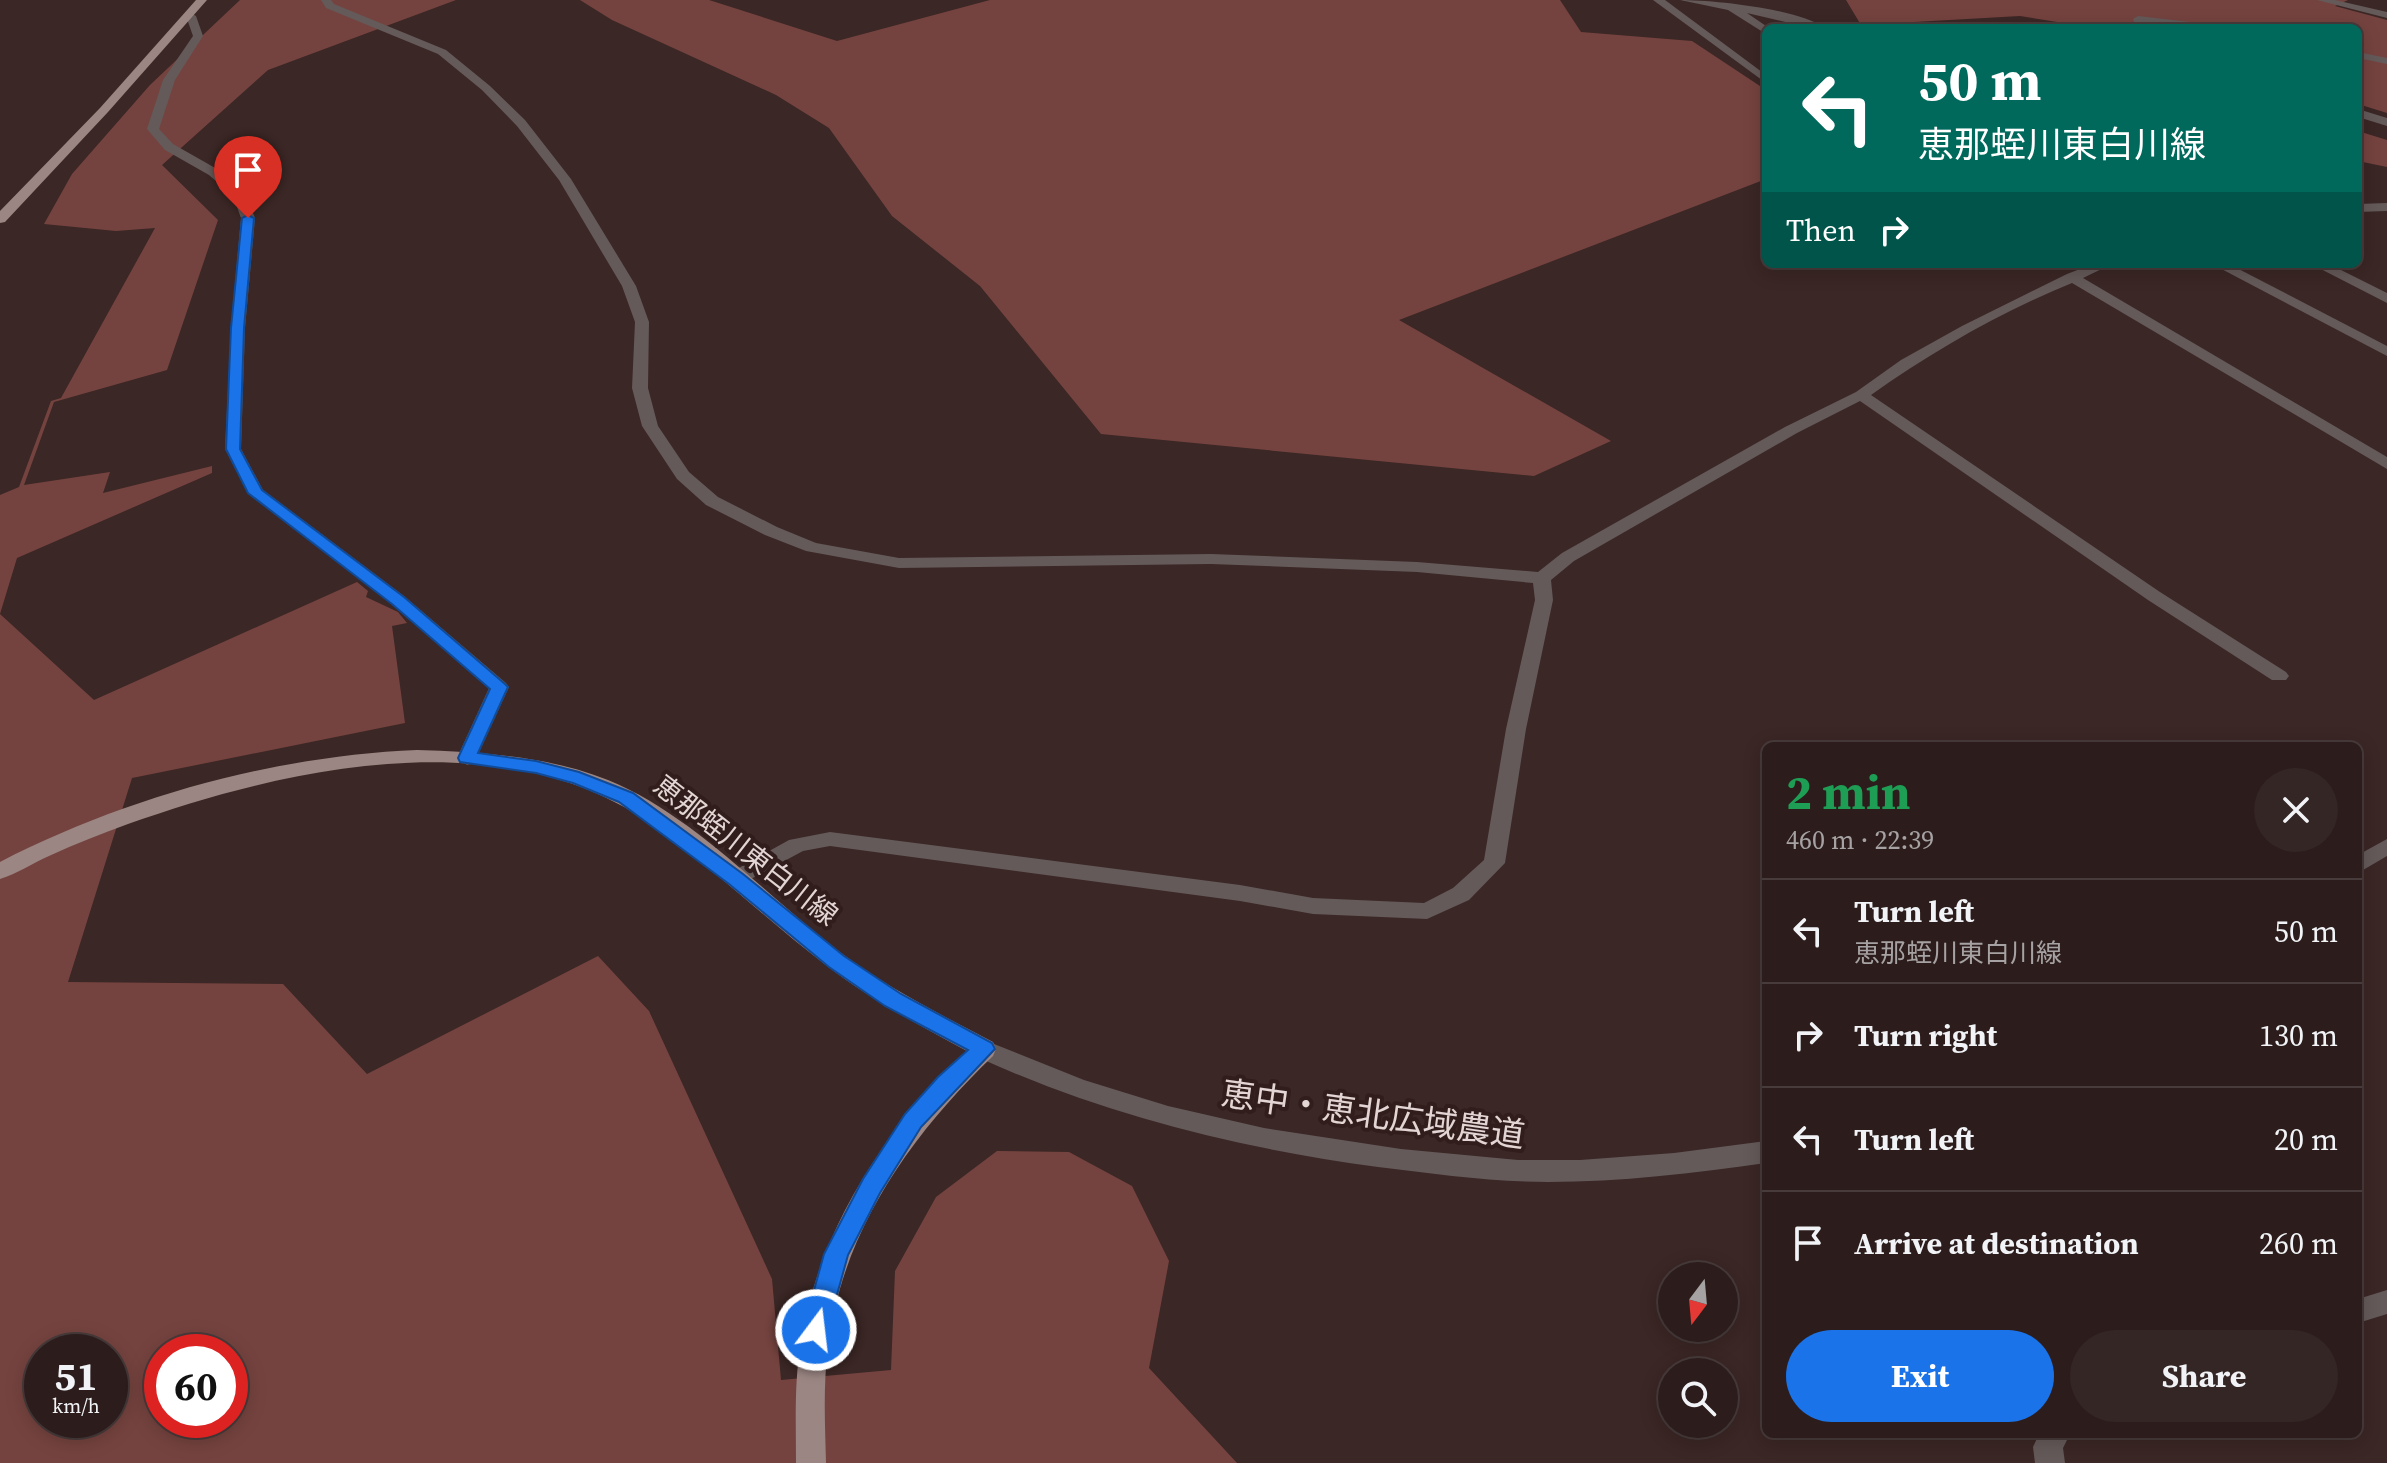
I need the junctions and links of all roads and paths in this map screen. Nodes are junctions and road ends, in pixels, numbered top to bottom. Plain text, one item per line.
1 (202, 0) edge
2 (326, 0) edge
3 (1658, 0) edge
4 (1685, 0) edge
5 (2322, 0) edge
6 (1731, 7) junction
7 (2387, 15) edge
8 (191, 16) junction
9 (1810, 24) edge
10 (2140, 24) edge
11 (2181, 24) edge
12 (1762, 28) edge
13 (2362, 56) edge
14 (2387, 61) edge
15 (1762, 77) edge
16 (2362, 114) edge
17 (2387, 122) edge
18 (2387, 207) edge
19 (2362, 208) edge
20 (0, 219) edge
21 (2227, 268) edge
22 (2326, 268) edge
23 (2071, 272) edge
24 (2387, 299) edge
25 (2387, 352) edge
26 (1861, 395) junction
27 (2387, 464) edge
28 (1542, 578) junction
29 (2279, 676) dead end
30 (467, 758) junction
31 (2387, 846) edge
32 (2362, 862) edge
33 (0, 871) edge
34 (736, 879) junction
35 (984, 1049) junction
36 (1762, 1153) edge
37 (2387, 1302) edge
38 (2362, 1310) edge
39 (811, 1463) edge

1 - 8 main road
2 - 28 street
3 - 15 street
4 - 6 street
5 - 7 street
6 - 9 street
6 - 12 street
8 - 20 main road
8 - 30 street
10 - 11 street
13 - 14 street
16 - 17 street
18 - 19 street
21 - 25 street
22 - 24 street
23 - 26 street
23 - 27 street
26 - 28 street
26 - 29 street
28 - 34 street
30 - 33 main road, 恵那蛭川東白川線
30 - 34 main road, 恵那蛭川東白川線
31 - 32 street
34 - 35 main road, 恵那蛭川東白川線
35 - 36 street, 恵中・恵北広域農道
35 - 39 main road
37 - 38 street

